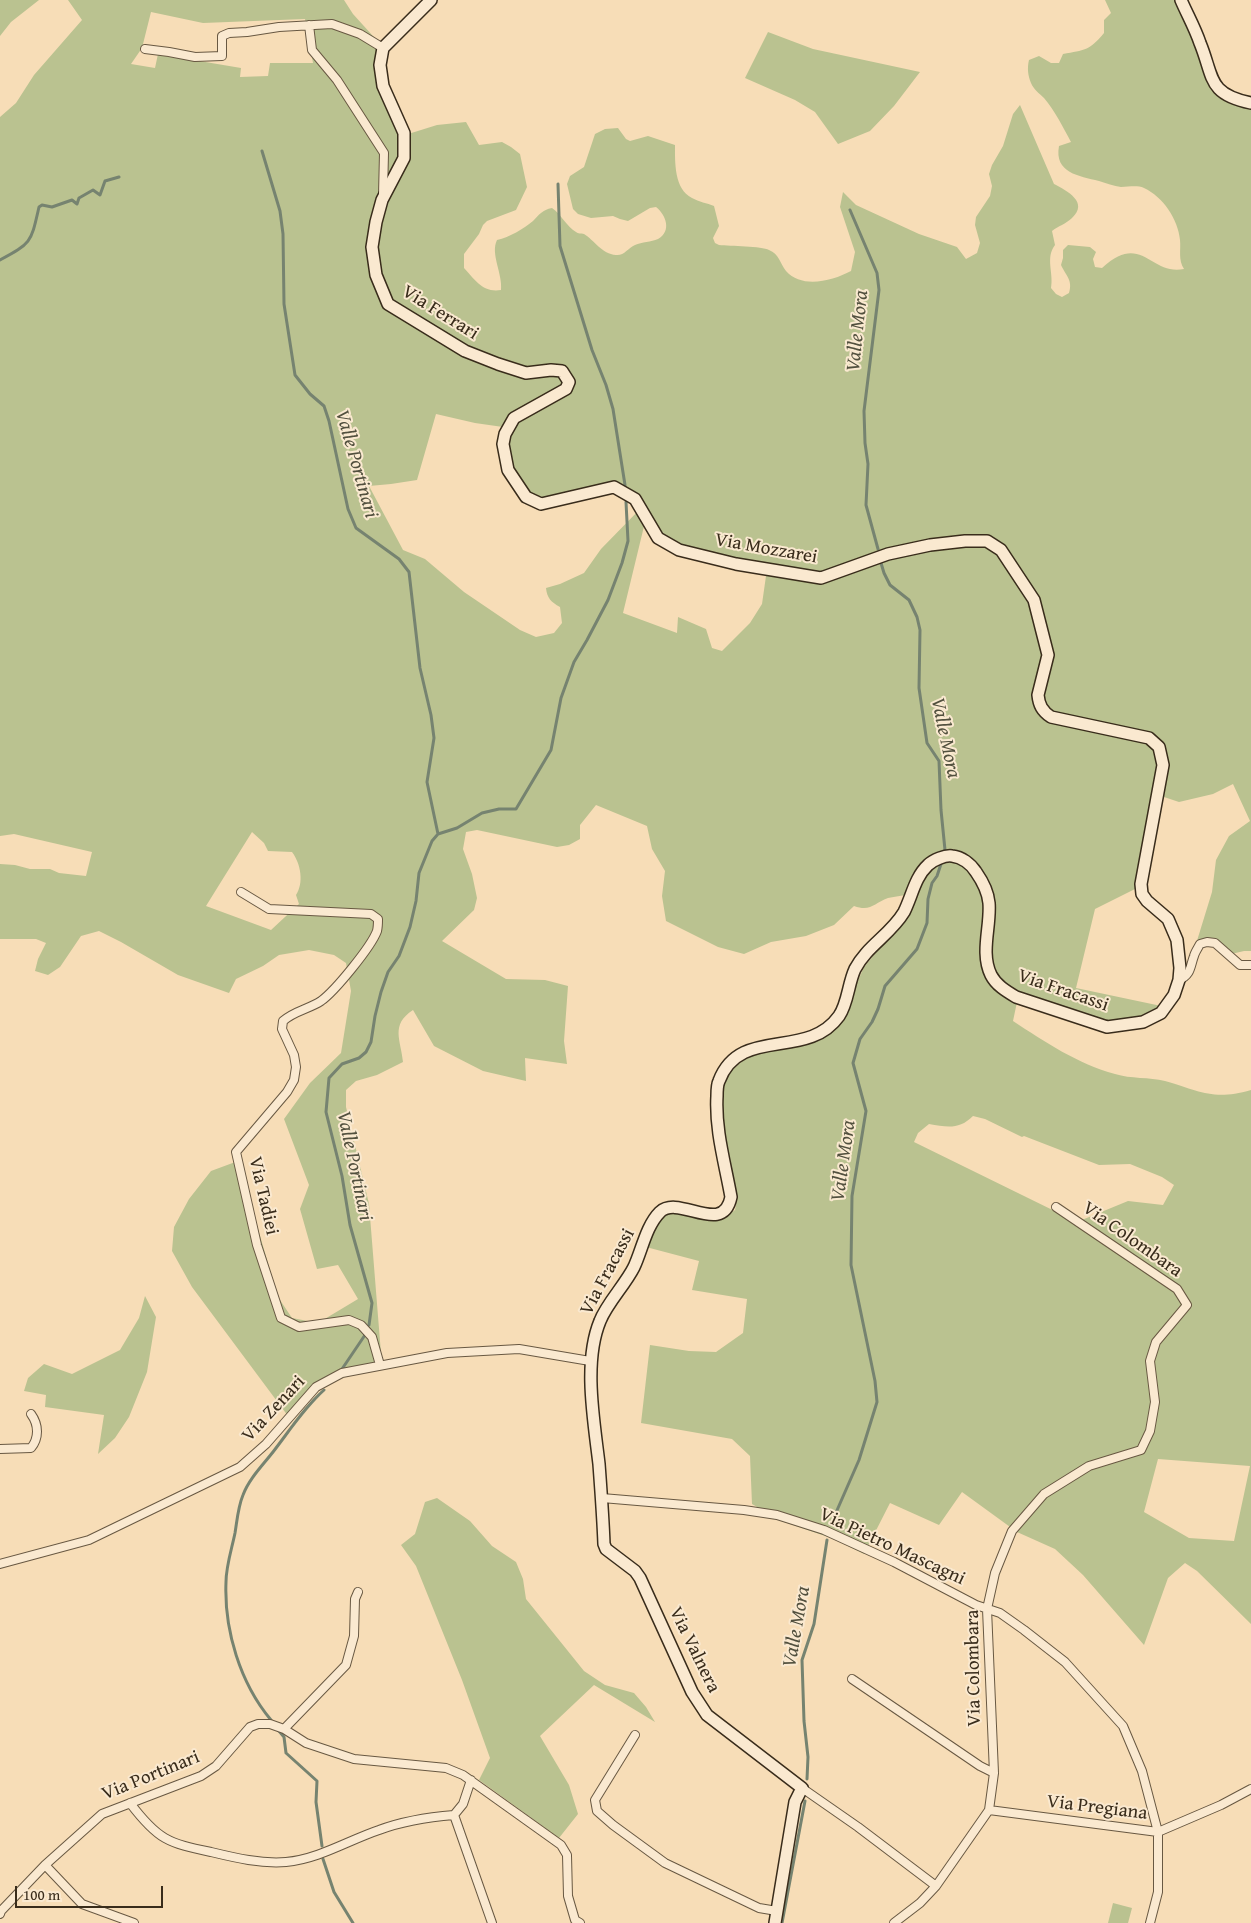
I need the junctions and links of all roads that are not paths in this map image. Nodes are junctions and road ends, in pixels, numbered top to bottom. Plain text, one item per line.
1 (431, 0) edge
2 (1181, 0) edge
3 (309, 25) junction
4 (383, 48) junction
5 (145, 49) dead end
6 (1251, 103) edge
7 (382, 200) junction
8 (517, 486) joint
9 (1142, 736) joint
10 (241, 892) dead end
11 (1251, 965) edge
12 (1178, 980) junction
13 (1056, 1207) dead end
14 (590, 1361) junction
15 (380, 1365) junction
16 (31, 1414) dead end
17 (0, 1449) edge
18 (602, 1498) junction
19 (0, 1564) edge
20 (358, 1592) dead end
21 (987, 1609) junction
22 (852, 1679) dead end
23 (284, 1729) junction
24 (634, 1735) dead end
25 (994, 1773) junction
26 (471, 1780) junction
27 (802, 1788) junction
28 (1251, 1789) edge
29 (130, 1803) junction
30 (989, 1810) junction
31 (454, 1815) junction
32 (1158, 1832) junction
33 (45, 1865) junction
34 (936, 1886) junction
35 (0, 1912) edge
36 (776, 1917) edge
37 (134, 1923) edge
38 (492, 1923) edge
39 (580, 1923) edge
40 (894, 1923) edge
41 (1150, 1923) edge

1 - 4 street
2 - 6 street
3 - 4 street
3 - 5 street
3 - 7 street
4 - 7 street, Via Ferrari
7 - 8 street, Via Ferrari
8 - 9 street, Via Mozzarei
9 - 12 street, Via Fracassi
10 - 15 street, Via Tadiei
11 - 12 street
12 - 14 street, Via Fracassi
13 - 21 street, Via Colombara
14 - 15 street, Via Zenari
14 - 18 street, Via Valnera
15 - 19 street, Via Zenari
16 - 17 street
18 - 21 street, Via Pietro Mascagni
18 - 27 street, Via Valnera
20 - 23 street
21 - 25 street, Via Colombara
21 - 32 street, Via Pietro Mascagni
22 - 25 street
23 - 26 street, Via Portinari
23 - 29 street, Via Portinari
24 - 36 street
25 - 30 street, Via Colombara
26 - 31 street
26 - 39 street, Via Portinari
27 - 34 street
27 - 36 street
28 - 32 street, Via Pregiana
29 - 31 street
29 - 33 street, Via Portinari
30 - 32 street, Via Pregiana
30 - 34 street, Via Colombara
31 - 38 street
32 - 41 street, Via Pietro Mascagni
33 - 35 street, Via Portinari
33 - 37 street
34 - 40 street, Via Colombara

